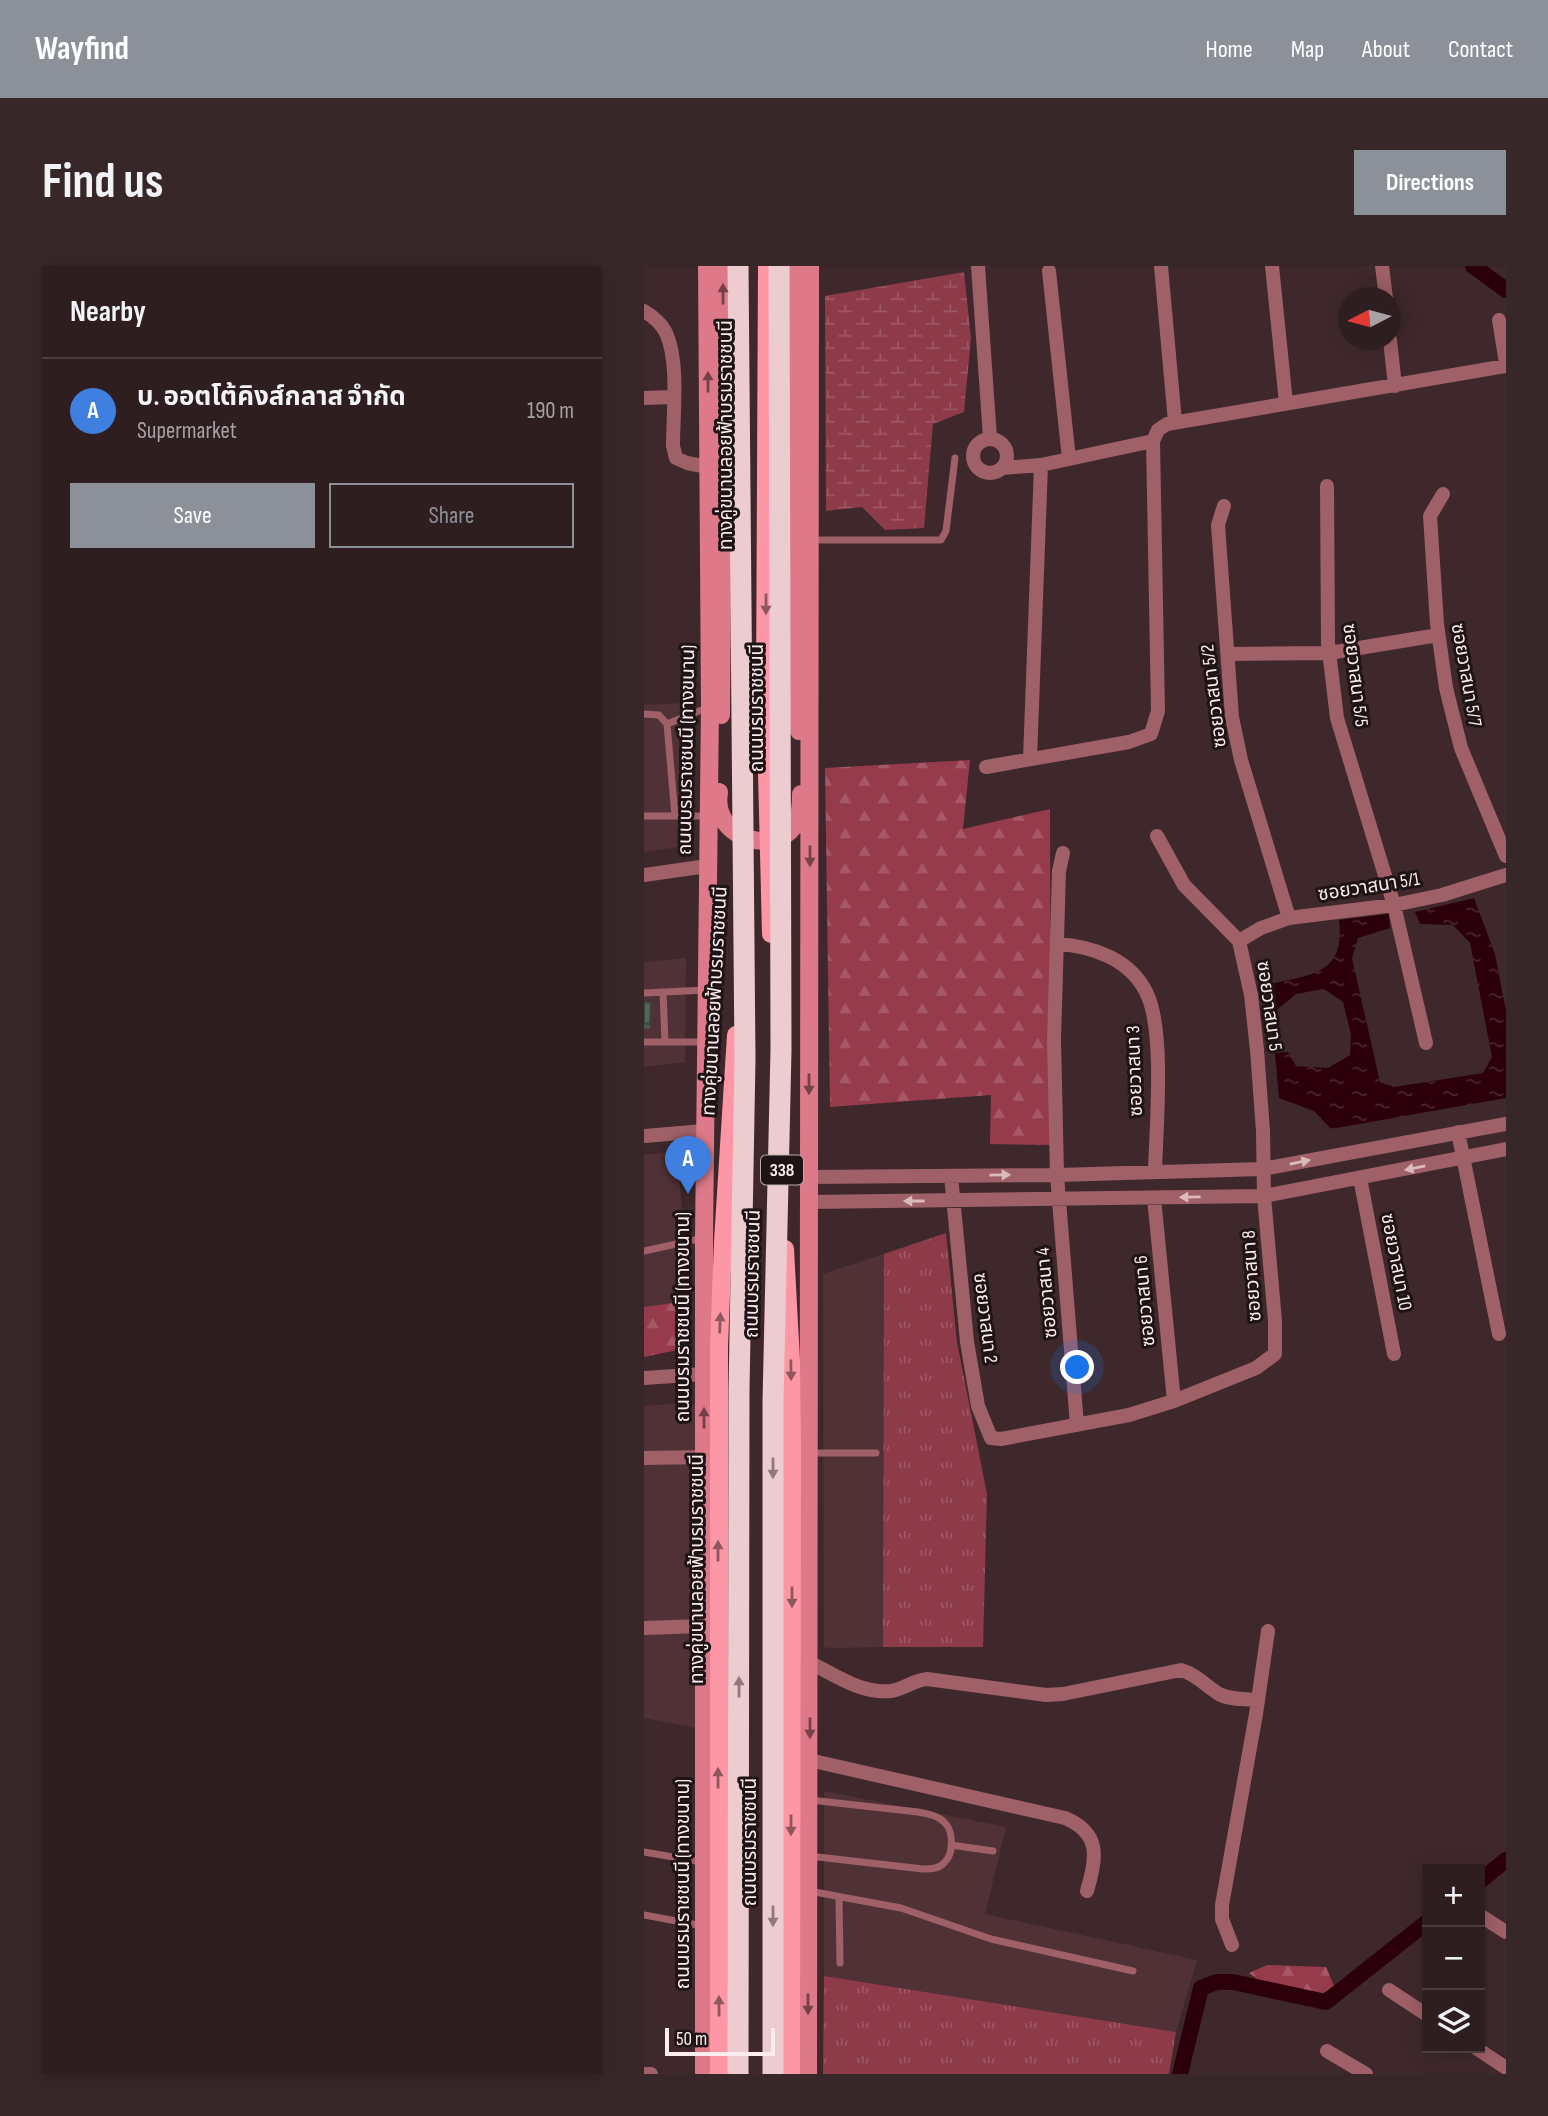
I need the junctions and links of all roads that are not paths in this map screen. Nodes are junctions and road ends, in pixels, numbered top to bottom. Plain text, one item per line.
1 (707, 266) edge
2 (724, 266) edge
3 (738, 266) edge
4 (748, 266) edge
5 (767, 266) edge
6 (779, 266) edge
7 (796, 266) edge
8 (810, 266) edge
9 (978, 266) edge
10 (1161, 266) edge
11 (1272, 266) edge
12 (1382, 266) edge
13 (1049, 271) dead end
14 (1385, 287) edge
15 (644, 312) edge
16 (1499, 320) dead end
17 (1391, 350) edge
18 (1506, 365) edge
19 (1395, 386) junction
20 (673, 397) junction
21 (644, 398) edge
22 (1286, 403) junction
23 (1175, 422) junction
24 (990, 438) junction
25 (1153, 441) junction
26 (954, 458) dead end
27 (1069, 459) junction
28 (1041, 465) junction
29 (708, 467) junction
30 (1002, 468) junction
31 (1327, 486) dead end
32 (1443, 494) dead end
33 (1224, 506) dead end
34 (811, 540) junction
35 (1438, 635) junction
36 (1329, 653) junction
37 (1228, 654) junction
38 (710, 707) junction
39 (644, 714) edge
40 (667, 724) junction
41 (1030, 759) junction
42 (986, 767) dead end
43 (644, 816) edge
44 (675, 816) junction
45 (708, 816) junction
46 (1157, 836) dead end
47 (1063, 853) dead end
48 (1506, 856) edge
49 (707, 866) junction
50 (644, 875) edge
51 (1506, 875) edge
52 (1394, 905) junction
53 (1289, 918) junction
54 (1239, 940) junction
55 (1057, 944) junction
56 (706, 989) junction
57 (663, 992) junction
58 (644, 993) edge
59 (644, 1042) edge
60 (665, 1042) junction
61 (705, 1042) junction
62 (1426, 1043) dead end
63 (1506, 1124) edge
64 (704, 1131) junction
65 (1458, 1132) junction
66 (644, 1136) edge
67 (1506, 1149) edge
68 (1463, 1158) junction
69 (1263, 1169) junction
70 (1155, 1172) junction
71 (1057, 1175) junction
72 (951, 1176) junction
73 (809, 1177) junction
74 (1360, 1178) junction
75 (1265, 1196) junction
76 (1154, 1198) junction
77 (1059, 1199) junction
78 (953, 1201) junction
79 (809, 1202) junction
80 (704, 1238) junction
81 (644, 1251) edge
82 (1499, 1334) dead end
83 (1394, 1354) dead end
84 (704, 1374) junction
85 (644, 1378) edge
86 (1174, 1401) junction
87 (1077, 1425) junction
88 (809, 1453) junction
89 (876, 1453) dead end
90 (704, 1457) junction
91 (644, 1458) edge
92 (703, 1626) junction
93 (644, 1628) edge
94 (1268, 1631) dead end
95 (809, 1662) junction
96 (1258, 1700) junction
97 (809, 1760) junction
98 (809, 1800) junction
99 (951, 1845) junction
100 (993, 1851) dead end
101 (644, 1852) edge
102 (809, 1856) junction
103 (705, 1863) junction
104 (809, 1891) junction
105 (1087, 1891) dead end
106 (839, 1898) junction
107 (644, 1915) edge
108 (1485, 1918) edge
109 (704, 1926) junction
110 (1506, 1931) edge
111 (1233, 1945) dead end
112 (840, 1963) dead end
113 (1133, 1971) dead end
114 (1390, 1990) dead end
115 (1422, 2012) edge
116 (1327, 2051) dead end
117 (1484, 2053) edge
118 (1506, 2068) edge
119 (644, 2074) edge
120 (651, 2074) edge
121 (704, 2074) edge
122 (719, 2074) edge
123 (738, 2074) edge
124 (773, 2074) edge
125 (791, 2074) edge
126 (808, 2074) edge
127 (1366, 2074) edge

29 -> 1 main road, ถนนบรมราชชนนี (ทางขนาน)
7 -> 2 main road
123 -> 3 highway, ถนนบรมราชชนนี / 338
122 -> 4 main road, ทางคู่ขนานลอยฟ้าบรมราชชนนี
5 -> 125 main road, ทางคู่ขนานลอยฟ้าบรมราชชนนี / 338
6 -> 124 highway, ถนนบรมราชชนนี / 338
8 - 34 main road, 338
9 - 24 street
10 - 23 street
11 - 22 street
12 - 14 street
13 - 27 street
15 - 20 street
16 - 18 street
17 - 19 street
18 - 19 street
19 - 22 street
20 - 21 street
20 - 29 street
22 - 23 street
23 - 25 street
24 - 30 street
24 - 30 street
25 - 27 street
25 - 41 street
26 - 34 lane
27 - 28 street
28 - 30 street
28 - 41 street
29 - 38 main road, ถนนบรมราชชนนี (ทางขนาน)
31 - 36 street, ซอยวาสนา 5/5
32 - 35 street, ซอยวาสนา 5/7
33 - 37 street, ซอยวาสนา 5/2
34 -> 73 main road, 338
35 - 36 street
35 - 48 street, ซอยวาสนา 5/7
36 - 37 street
36 - 52 street, ซอยวาสนา 5/5
37 - 53 street, ซอยวาสนา 5/2
38 - 40 lane
38 - 45 main road, ถนนบรมราชชนนี (ทางขนาน)
39 - 40 lane
40 - 44 lane
41 - 42 street
43 - 44 lane
44 - 45 lane
45 - 49 main road, ถนนบรมราชชนนี (ทางขนาน)
46 - 54 street, ซอยวาสนา 5
47 - 55 street, ซอยวาสนา 4
49 - 50 street
49 - 56 main road, ถนนบรมราชชนนี (ทางขนาน)
51 - 52 street, ซอยวาสนา 5/1
52 - 53 street, ซอยวาสนา 5/1
52 - 62 street, ซอยวาสนา 5/5
53 - 54 street, ซอยวาสนา 5/1
54 - 69 street, ซอยวาสนา 5
55 - 70 street, ซอยวาสนา 3
55 - 71 street, ซอยวาสนา 4
56 - 57 lane
56 - 61 main road, ถนนบรมราชชนนี (ทางขนาน)
57 - 58 lane
57 - 60 lane
59 - 60 lane
60 - 61 lane
61 - 64 main road, ถนนบรมราชชนนี (ทางขนาน)
63 - 65 street
64 - 66 street
64 - 80 main road, ถนนบรมราชชนนี (ทางขนาน)
65 - 68 street
69 -> 65 street
67 - 68 street
68 -> 74 street
68 - 82 street
69 - 70 street
69 - 75 street, ซอยวาสนา 5
70 - 71 street
72 -> 71 street
71 - 77 street, ซอยวาสนา 4
72 - 73 street
72 - 78 street, ซอยวาสนา 2
73 - 79 main road, 338
74 - 75 street
74 - 83 street, ซอยวาสนา 10
75 -> 76 street
75 - 86 street, ซอยวาสนา 8
76 - 77 street
76 - 86 street, ซอยวาสนา 6
77 - 78 street
77 - 87 street, ซอยวาสนา 4
78 -> 79 street
78 - 87 street, ซอยวาสนา 2
79 - 88 main road, 338
80 - 81 lane
80 - 84 main road, ถนนบรมราชชนนี (ทางขนาน)
84 - 85 street
90 -> 84 main road, ถนนบรมราชชนนี (ทางขนาน)
86 - 87 street
88 - 89 lane
88 - 95 main road, 338
90 - 91 street
90 - 92 main road, ถนนบรมราชชนนี (ทางขนาน)
92 - 93 street
92 - 103 main road, ถนนบรมราชชนนี (ทางขนาน)
94 - 96 street
95 - 96 street
95 -> 97 main road, 338
96 - 111 street
97 - 98 main road, 338
97 - 105 street
98 - 99 lane
98 - 102 main road, 338
99 - 100 lane
99 - 102 lane
101 - 103 lane
102 - 104 main road, 338
103 - 109 main road, ถนนบรมราชชนนี (ทางขนาน)
104 - 106 lane
104 -> 126 main road, 338
106 - 112 lane
106 - 113 lane
107 - 109 lane
108 - 110 street
109 - 121 main road, ถนนบรมราชชนนี (ทางขนาน)
114 - 115 street
116 - 127 street
117 - 118 street
119 - 120 street

